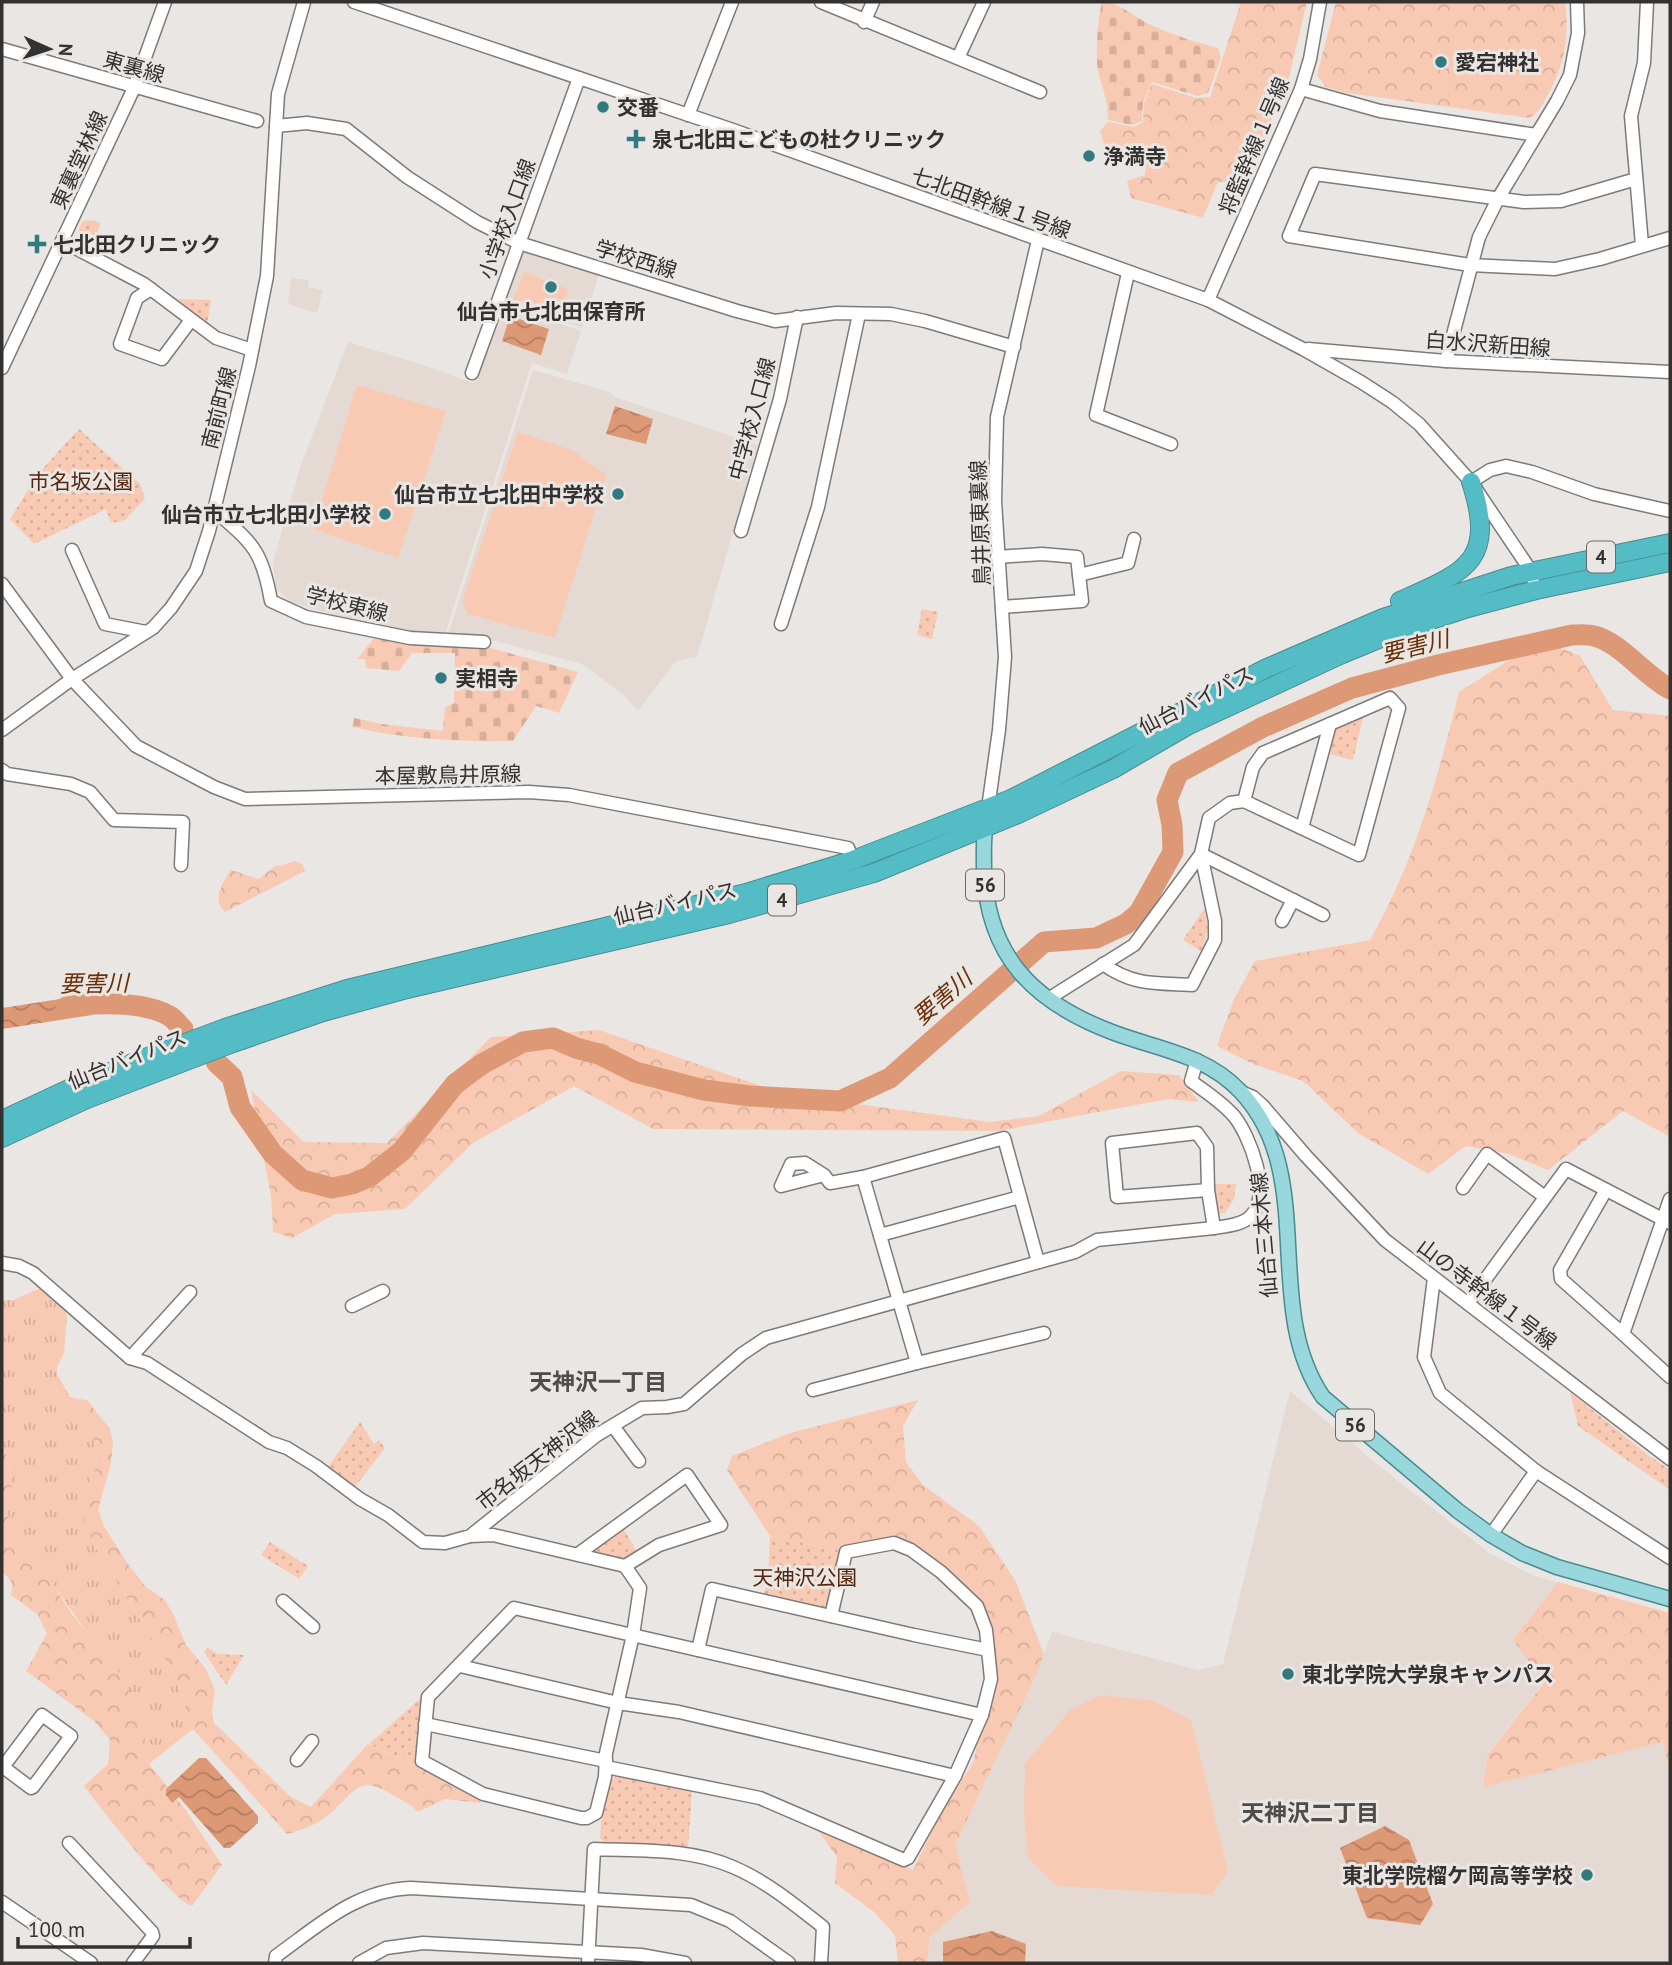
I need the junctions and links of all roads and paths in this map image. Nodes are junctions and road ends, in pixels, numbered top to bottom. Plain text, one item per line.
1 (165, 2) edge
2 (304, 2) edge
3 (354, 2) edge
4 (732, 2) edge
5 (821, 2) edge
6 (873, 2) edge
7 (984, 2) edge
8 (1320, 2) edge
9 (1577, 2) edge
10 (1647, 2) edge
11 (864, 22) junction
12 (3, 51) edge
13 (958, 58) junction
14 (579, 78) junction
15 (134, 88) junction
16 (1301, 89) junction
17 (1040, 92) dead end
18 (688, 115) junction
19 (257, 121) dead end
20 (276, 126) junction
21 (1536, 135) junction
22 (1636, 179) junction
23 (1499, 197) junction
24 (1670, 238) edge
25 (1038, 240) junction
26 (62, 241) junction
27 (519, 243) junction
28 (1642, 245) junction
29 (1470, 265) junction
30 (1128, 273) junction
31 (150, 289) junction
32 (1208, 300) junction
33 (859, 314) junction
34 (797, 317) junction
35 (191, 320) junction
36 (1014, 347) junction
37 (1303, 349) junction
38 (253, 350) junction
39 (1446, 361) junction
40 (2, 368) edge
41 (1670, 372) edge
42 (472, 373) dead end
43 (1171, 444) dead end
44 (1471, 482) junction
45 (214, 510) junction
46 (1670, 512) edge
47 (741, 531) dead end
48 (1135, 539) dead end
49 (1670, 543) edge
50 (72, 551) dead end
51 (998, 557) junction
52 (1670, 562) edge
53 (1531, 571) junction
54 (1079, 575) junction
55 (2, 584) edge
56 (1536, 590) junction
57 (1002, 607) junction
58 (1383, 618) junction
59 (781, 624) dead end
60 (146, 632) junction
61 (484, 642) dead end
62 (72, 679) junction
63 (1330, 724) junction
64 (2, 730) edge
65 (2, 770) edge
66 (1244, 802) junction
67 (988, 808) junction
68 (1301, 828) junction
69 (984, 829) junction
70 (1201, 854) junction
71 (853, 860) junction
72 (181, 865) dead end
73 (1293, 900) junction
74 (1323, 915) dead end
75 (1282, 921) dead end
76 (1103, 964) junction
77 (1048, 999) junction
78 (1198, 1060) junction
79 (1241, 1091) junction
80 (2, 1120) edge
81 (2, 1138) edge
82 (1273, 1142) junction
83 (1295, 1144) junction
84 (824, 1175) dead end
85 (863, 1177) junction
86 (1463, 1188) dead end
87 (1208, 1190) junction
88 (1606, 1190) junction
89 (1020, 1197) junction
90 (1545, 1197) junction
91 (1670, 1199) edge
92 (1667, 1221) edge
93 (1214, 1228) junction
94 (880, 1235) junction
95 (1038, 1262) junction
96 (2, 1263) edge
97 (1434, 1279) junction
98 (383, 1290) dead end
99 (190, 1292) dead end
100 (899, 1302) junction
101 (1468, 1303) junction
102 (352, 1306) dead end
103 (1044, 1333) dead end
104 (1623, 1334) junction
105 (130, 1358) junction
106 (917, 1363) junction
107 (1670, 1377) edge
108 (813, 1390) dead end
109 (613, 1426) junction
110 (1670, 1459) edge
111 (639, 1461) dead end
112 (1536, 1471) junction
113 (1491, 1535) junction
114 (470, 1536) junction
115 (578, 1554) junction
116 (1670, 1558) edge
117 (625, 1566) junction
118 (1670, 1599) edge
119 (283, 1601) dead end
120 (831, 1616) junction
121 (313, 1627) dead end
122 (633, 1635) junction
123 (698, 1650) junction
124 (988, 1650) junction
125 (460, 1665) junction
126 (618, 1703) junction
127 (982, 1715) junction
128 (425, 1724) junction
129 (312, 1741) dead end
130 (297, 1760) dead end
131 (606, 1764) junction
132 (2, 1767) edge
133 (955, 1776) junction
134 (69, 1843) dead end
135 (592, 1898) junction
136 (2, 1902) edge
137 (589, 1958) edge
138 (91, 1963) edge
139 (133, 1963) edge
140 (275, 1963) edge
141 (359, 1963) edge
142 (685, 1963) edge
143 (789, 1963) edge
144 (821, 1963) edge

1 - 15 street, 東裏堂林線
2 - 20 street, 南前町線
3 - 14 street, 七北田幹線１号線
4 - 18 street
5 - 11 street
6 - 11 street
7 - 13 street
8 - 16 street, 将監幹線１号線
9 - 21 street
10 - 22 street
11 - 13 street
12 - 15 street, 東裏線
13 - 17 street
14 - 18 street, 七北田幹線１号線
14 - 27 street, 小学校入口線
15 - 19 street, 東裏線
15 - 26 street, 東裏堂林線
16 - 21 street
16 - 32 street, 将監幹線１号線
18 - 25 street, 七北田幹線１号線
20 - 27 street, 学校西線
20 - 38 street, 南前町線
21 - 23 street
22 - 23 street
22 - 28 street
23 - 29 street
23 - 29 street
24 - 28 street
25 - 30 street, 七北田幹線１号線
25 - 36 street, 鳥井原東裏線
26 - 31 street
26 - 40 street, 東裏堂林線
27 - 34 street, 学校西線
27 - 42 street, 小学校入口線
28 - 29 street
29 - 39 street
30 - 32 street, 七北田幹線１号線
30 - 43 street
31 - 35 street
31 - 35 street
32 - 37 street, 七北田幹線１号線
33 - 34 street, 学校西線
33 - 36 street, 学校西線
33 - 59 street
34 - 47 street, 中学校入口線
35 - 38 street
36 - 51 street, 鳥井原東裏線
37 - 39 street, 白水沢新田線
37 - 44 street, 七北田幹線１号線
38 - 45 street, 南前町線
39 - 41 street, 白水沢新田線
44 - 46 street
44 - 53 street, 七北田幹線１号線
44 - 58 highway
45 - 60 street, 南前町線
45 - 61 street, 学校東線
48 - 54 street
49 - 53 highway, 4
50 - 60 street
51 - 54 street
51 - 57 street, 鳥井原東裏線
52 - 56 highway, 4
53 - 56 street, 七北田幹線１号線
53 - 58 highway, 仙台バイパス / 4
54 - 57 street
55 - 62 street
56 - 69 highway, 仙台バイパス / 4
57 - 67 street, 鳥井原東裏線
58 - 67 highway, 仙台バイパス / 4
60 - 62 street, 南前町線
62 - 64 street, 南前町線
62 - 71 street, 本屋敷鳥井原線
63 - 66 street
63 - 68 street
63 - 68 street
65 - 72 street
66 - 68 street
66 - 70 street
67 - 69 main road, 仙台三本木線 / 56
67 - 71 highway, 仙台バイパス / 4
69 - 77 main road, 仙台三本木線 / 56
69 - 81 highway, 仙台バイパス / 4
70 - 73 street
70 - 76 street
70 - 76 street
71 - 80 highway, 仙台バイパス / 4
73 - 74 street
73 - 75 street
76 - 77 street
77 - 78 main road, 仙台三本木線 / 56
78 - 79 main road, 仙台三本木線 / 56
78 - 93 street, 市名坂天神沢線
79 - 82 main road, 仙台三本木線 / 56
79 - 83 street, 山の寺幹線１号線
82 - 83 street
82 - 113 main road, 仙台三本木線 / 56
83 - 97 street, 山の寺幹線１号線
84 - 85 street
85 - 89 street
85 - 94 street
86 - 90 street
87 - 87 street
87 - 93 street
88 - 90 street
88 - 92 street
88 - 104 street
89 - 94 street
89 - 95 street
90 - 101 street
91 - 92 street
92 - 104 street
93 - 95 street, 市名坂天神沢線
94 - 100 street
95 - 100 street, 市名坂天神沢線
96 - 105 street, 市名坂天神沢線
97 - 101 street, 山の寺幹線１号線
97 - 112 street
98 - 102 street
99 - 105 street
100 - 106 street
100 - 109 street, 市名坂天神沢線
101 - 110 street, 山の寺幹線１号線
103 - 106 street
104 - 107 street
105 - 114 street, 市名坂天神沢線
106 - 108 street
109 - 111 street
109 - 114 street, 市名坂天神沢線
112 - 113 street
112 - 116 street
113 - 118 main road, 仙台三本木線 / 56
114 - 115 street
115 - 117 street
115 - 117 street
117 - 122 street
119 - 121 street
120 - 123 street
120 - 124 street
120 - 124 street
122 - 123 street
122 - 125 street
122 - 126 street
123 - 127 street
124 - 127 street
125 - 126 street
125 - 128 street
126 - 131 street
126 - 133 street
127 - 133 street
128 - 131 street
128 - 131 street
129 - 130 street
131 - 133 street
132 - 132 street
134 - 139 street
135 - 137 street
135 - 140 street
135 - 143 street
135 - 144 street
136 - 138 street
137 - 141 street
137 - 142 street

